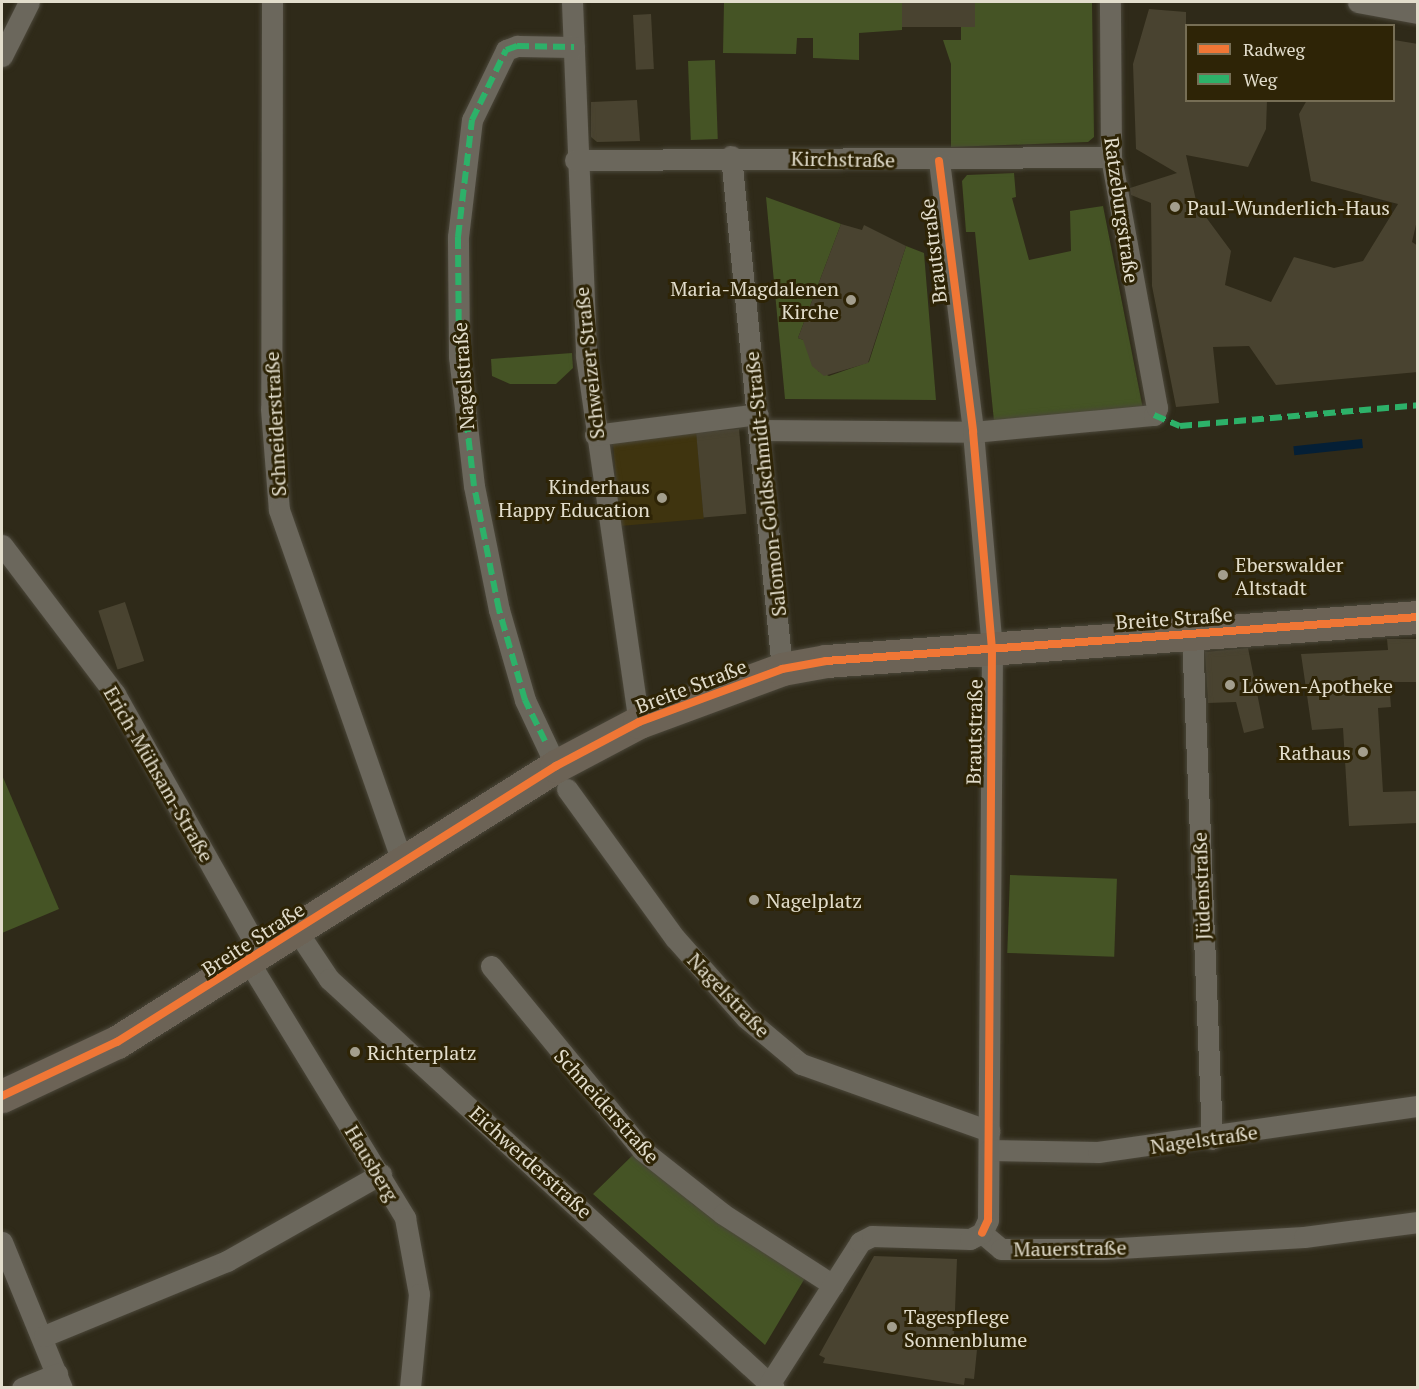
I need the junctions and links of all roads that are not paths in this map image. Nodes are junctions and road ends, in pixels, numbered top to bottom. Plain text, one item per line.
1 (28, 2) edge
2 (272, 2) edge
3 (572, 2) edge
4 (1110, 2) edge
5 (1358, 2) edge
6 (1418, 13) edge
7 (573, 47) junction
8 (2, 56) edge
9 (731, 156) junction
10 (1111, 157) junction
11 (575, 160) junction
12 (939, 161) junction
13 (759, 422) junction
14 (973, 432) junction
15 (595, 435) junction
16 (2, 545) edge
17 (1418, 617) edge
18 (1192, 634) junction
19 (992, 649) junction
20 (782, 669) junction
21 (639, 722) junction
22 (562, 778) junction
23 (402, 862) junction
24 (297, 931) junction
25 (255, 958) junction
26 (491, 966) dead end
27 (2, 1096) edge
28 (1418, 1106) edge
29 (1212, 1139) junction
30 (989, 1140) junction
31 (381, 1174) junction
32 (1418, 1222) edge
33 (982, 1233) junction
34 (2, 1242) edge
35 (833, 1285) junction
36 (44, 1336) junction
37 (59, 1381) edge
38 (772, 1385) edge
39 (22, 1388) edge
40 (410, 1388) edge

1 - 8 street
2 - 23 street, Schneiderstraße
3 - 7 street, Schweizer Straße
4 - 10 street, Ratzeburgstraße
5 - 6 street
7 - 11 street, Schweizer Straße
7 - 22 street, Nagelstraße
9 - 11 street, Kirchstraße
9 - 12 street, Kirchstraße
9 - 13 street, Salomon-Goldschmidt-Straße
10 - 12 street, Kirchstraße
10 - 14 street, Ratzeburgstraße
11 - 15 street, Schweizer Straße
12 - 14 street, Brautstraße
13 - 14 street
13 - 15 street
13 - 20 street, Salomon-Goldschmidt-Straße
14 - 19 street, Brautstraße
15 - 21 street, Schweizer Straße
16 - 25 street, Erich-Mühsam-Straße
17 - 18 main road, Breite Straße
18 - 19 main road, Breite Straße
18 - 29 street, Jüdenstraße
19 - 20 main road, Breite Straße
19 - 30 street, Brautstraße
20 - 21 main road, Breite Straße
21 - 22 main road, Breite Straße
22 - 23 main road, Breite Straße
22 - 30 street, Nagelstraße
23 - 24 main road, Breite Straße
24 - 25 main road, Breite Straße
24 - 38 street, Eichwerderstraße
25 - 27 main road, Breite Straße
25 - 31 street, Hausberg
26 - 35 street, Schneiderstraße
28 - 29 street, Nagelstraße
29 - 30 street, Nagelstraße
30 - 33 street, Brautstraße
31 - 36 street
31 - 40 street, Hausberg
32 - 33 street, Mauerstraße
33 - 35 street
34 - 36 street
35 - 38 street
36 - 37 street
37 - 39 street

